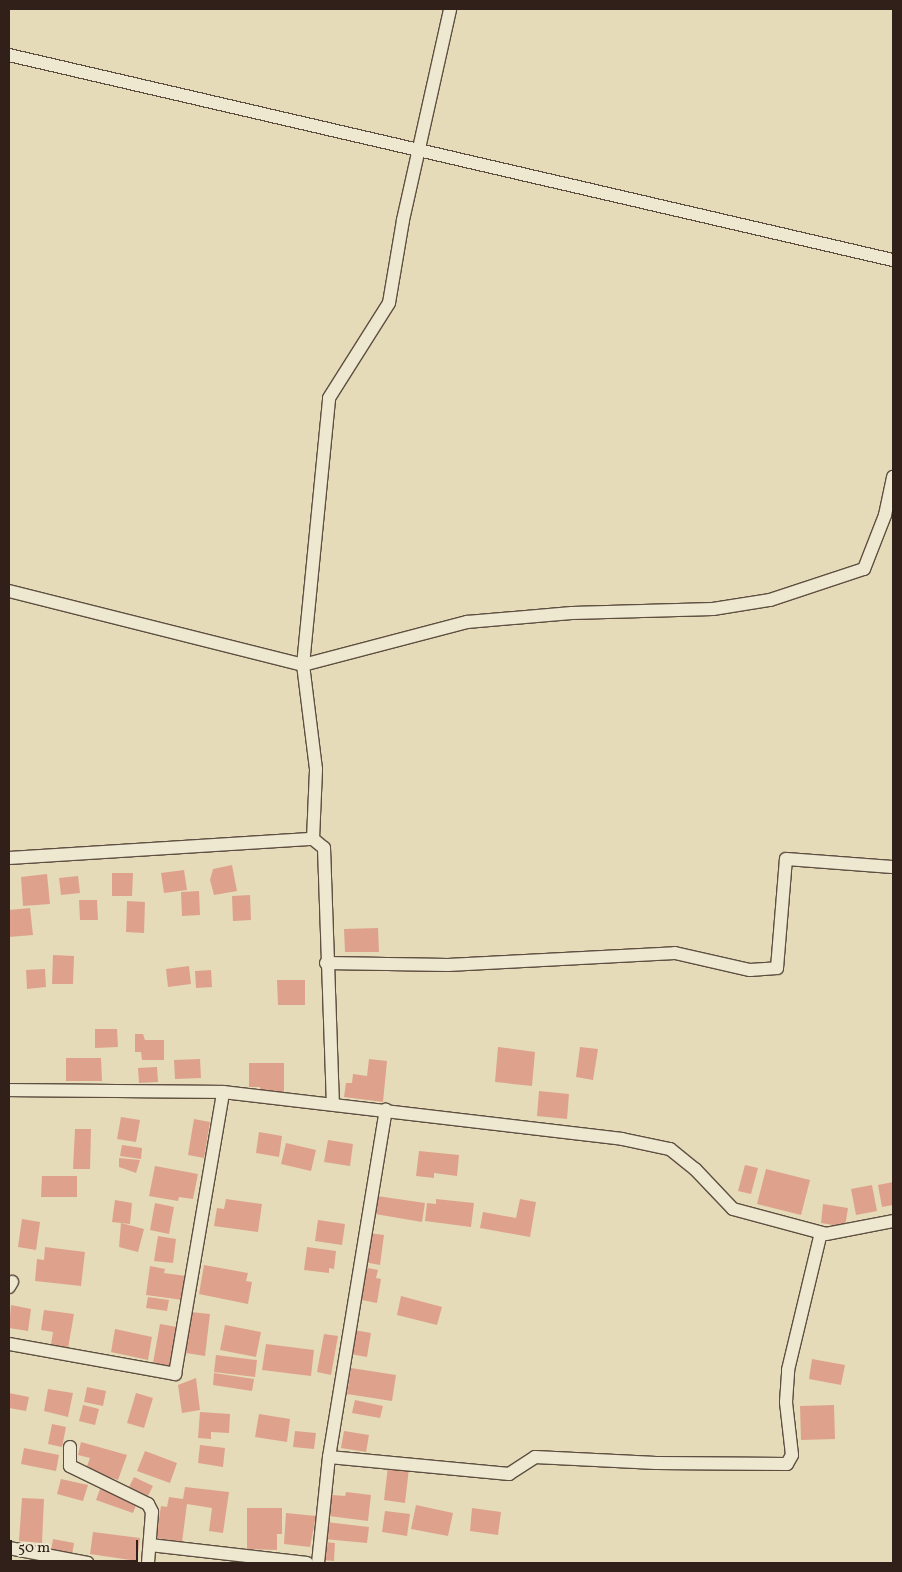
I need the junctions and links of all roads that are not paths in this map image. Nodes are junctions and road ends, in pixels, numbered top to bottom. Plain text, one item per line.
1 (450, 9) edge
2 (9, 55) edge
3 (418, 149) junction
4 (893, 260) edge
5 (893, 477) edge
6 (9, 592) edge
7 (303, 664) junction
8 (313, 839) junction
9 (9, 858) edge
10 (893, 867) edge
11 (326, 963) junction
12 (9, 1090) edge
13 (223, 1092) junction
14 (333, 1104) junction
15 (386, 1110) junction
16 (893, 1221) edge
17 (822, 1233) junction
18 (9, 1344) edge
19 (70, 1447) dead end
20 (329, 1457) junction
21 (150, 1545) junction
22 (9, 1548) edge
23 (88, 1563) edge
24 (148, 1563) edge
25 (307, 1563) edge
26 (318, 1563) edge

1 - 3 street
2 - 3 street
3 - 4 street
3 - 7 street
5 - 7 street
6 - 7 street
7 - 8 street
8 - 9 street
8 - 11 street
10 - 11 street
11 - 14 street
12 - 13 street
13 - 14 street
13 - 18 street
14 - 15 street
15 - 17 street
15 - 20 street
16 - 17 street
17 - 20 street
19 - 21 street
20 - 26 street
21 - 24 street
21 - 25 street
22 - 23 street

